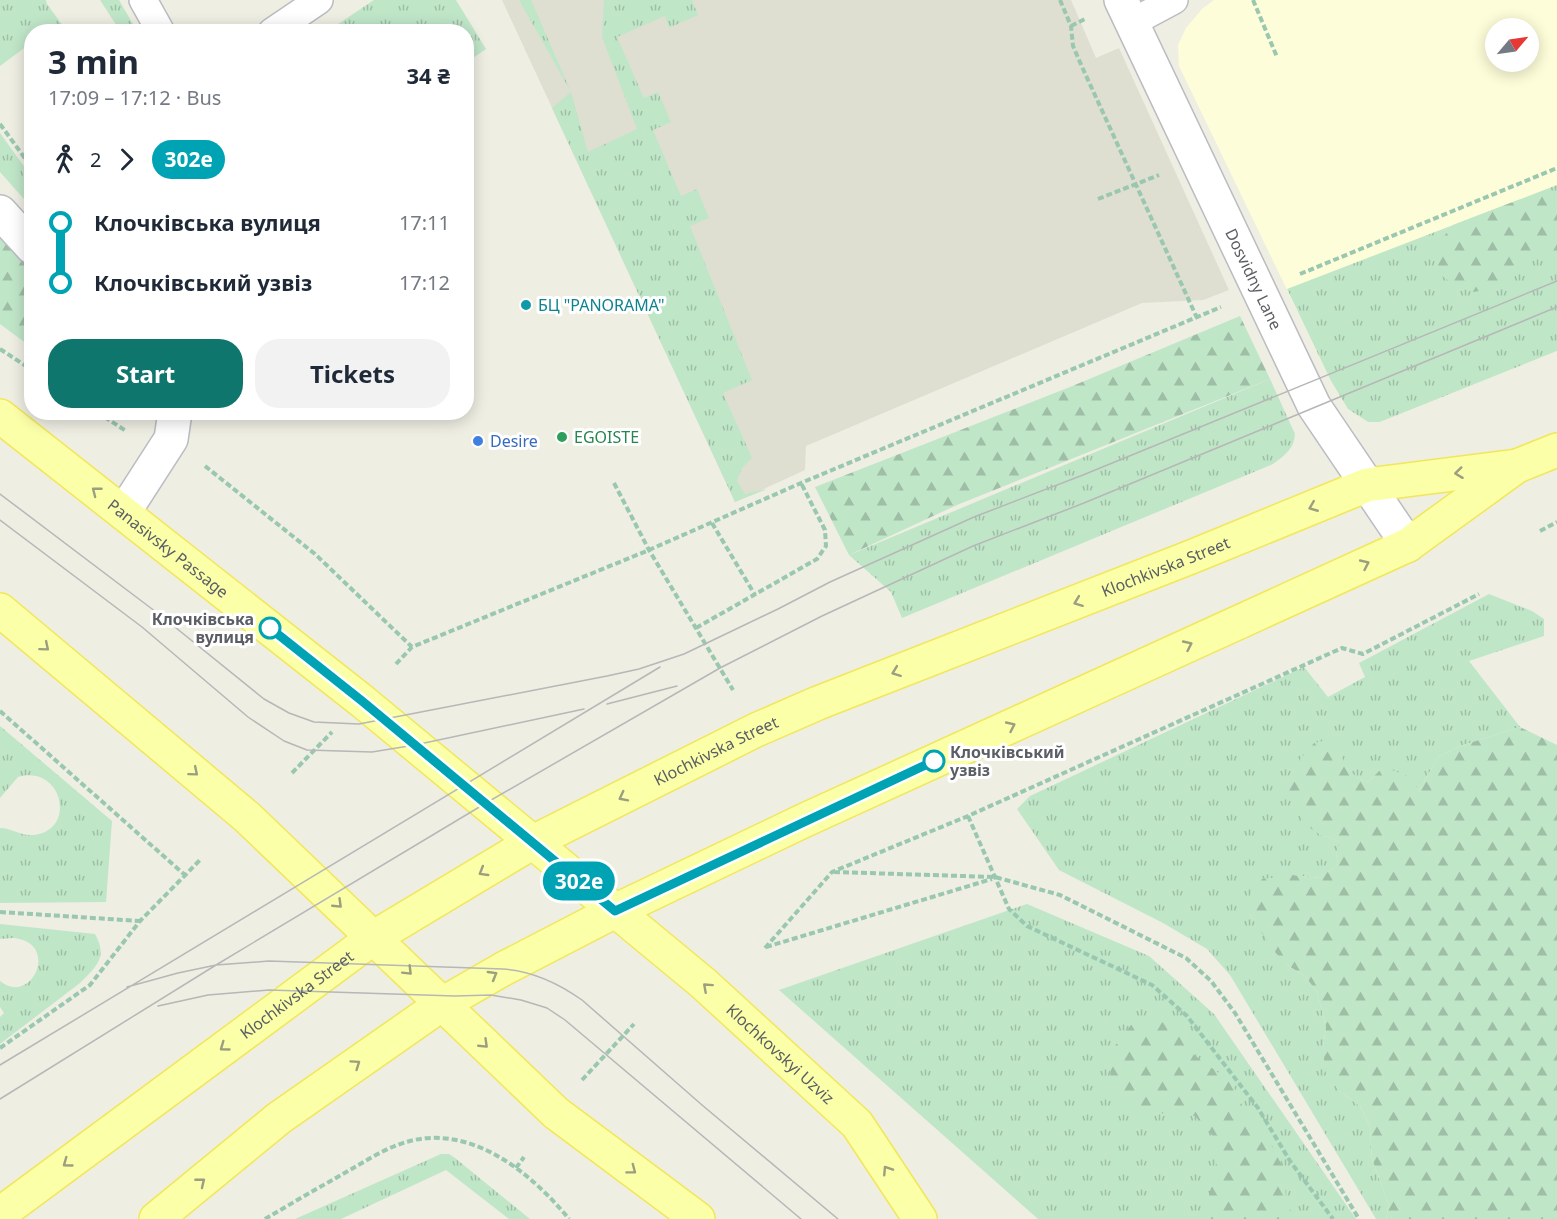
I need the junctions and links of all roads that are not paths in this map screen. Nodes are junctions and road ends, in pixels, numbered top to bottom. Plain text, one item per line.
1 (142, 0) edge
2 (319, 0) edge
3 (1174, 0) edge
4 (1126, 11) edge
5 (156, 24) edge
6 (284, 24) edge
7 (0, 212) edge
8 (24, 238) edge
9 (0, 416) edge
10 (173, 426) edge
11 (1557, 450) edge
12 (1517, 466) junction
13 (1367, 485) junction
14 (124, 512) junction
15 (1408, 545) junction
16 (0, 609) edge
17 (533, 842) junction
18 (615, 911) junction
19 (373, 938) junction
20 (442, 1004) junction
21 (0, 1214) edge
22 (156, 1219) edge
23 (698, 1219) edge
24 (920, 1219) edge

1 - 5 lane
2 - 6 lane
3 - 4 lane
4 - 13 street, Dosvidny Lane
7 - 8 street
14 -> 9 main road, Panasivsky Passage
10 - 14 street
11 - 12 main road, Klochkivska Street
12 -> 13 main road, Klochkivska Street
12 - 15 main road, Klochkivska Street
13 - 15 street, Dosvidny Lane
13 -> 17 main road, Klochkivska Street
14 - 17 main road, Panasivsky Passage
18 -> 15 main road, Klochkivska Street
16 -> 19 main road
17 - 18 main road, Panasivsky Passage
17 -> 19 main road, Klochkivska Street
20 -> 18 main road, Klochkivska Street
24 -> 18 main road, Klochkovskyi Uzviz
19 -> 20 main road
19 -> 21 main road, Klochkivska Street
22 -> 20 main road, Klochkivska Street
20 -> 23 main road

